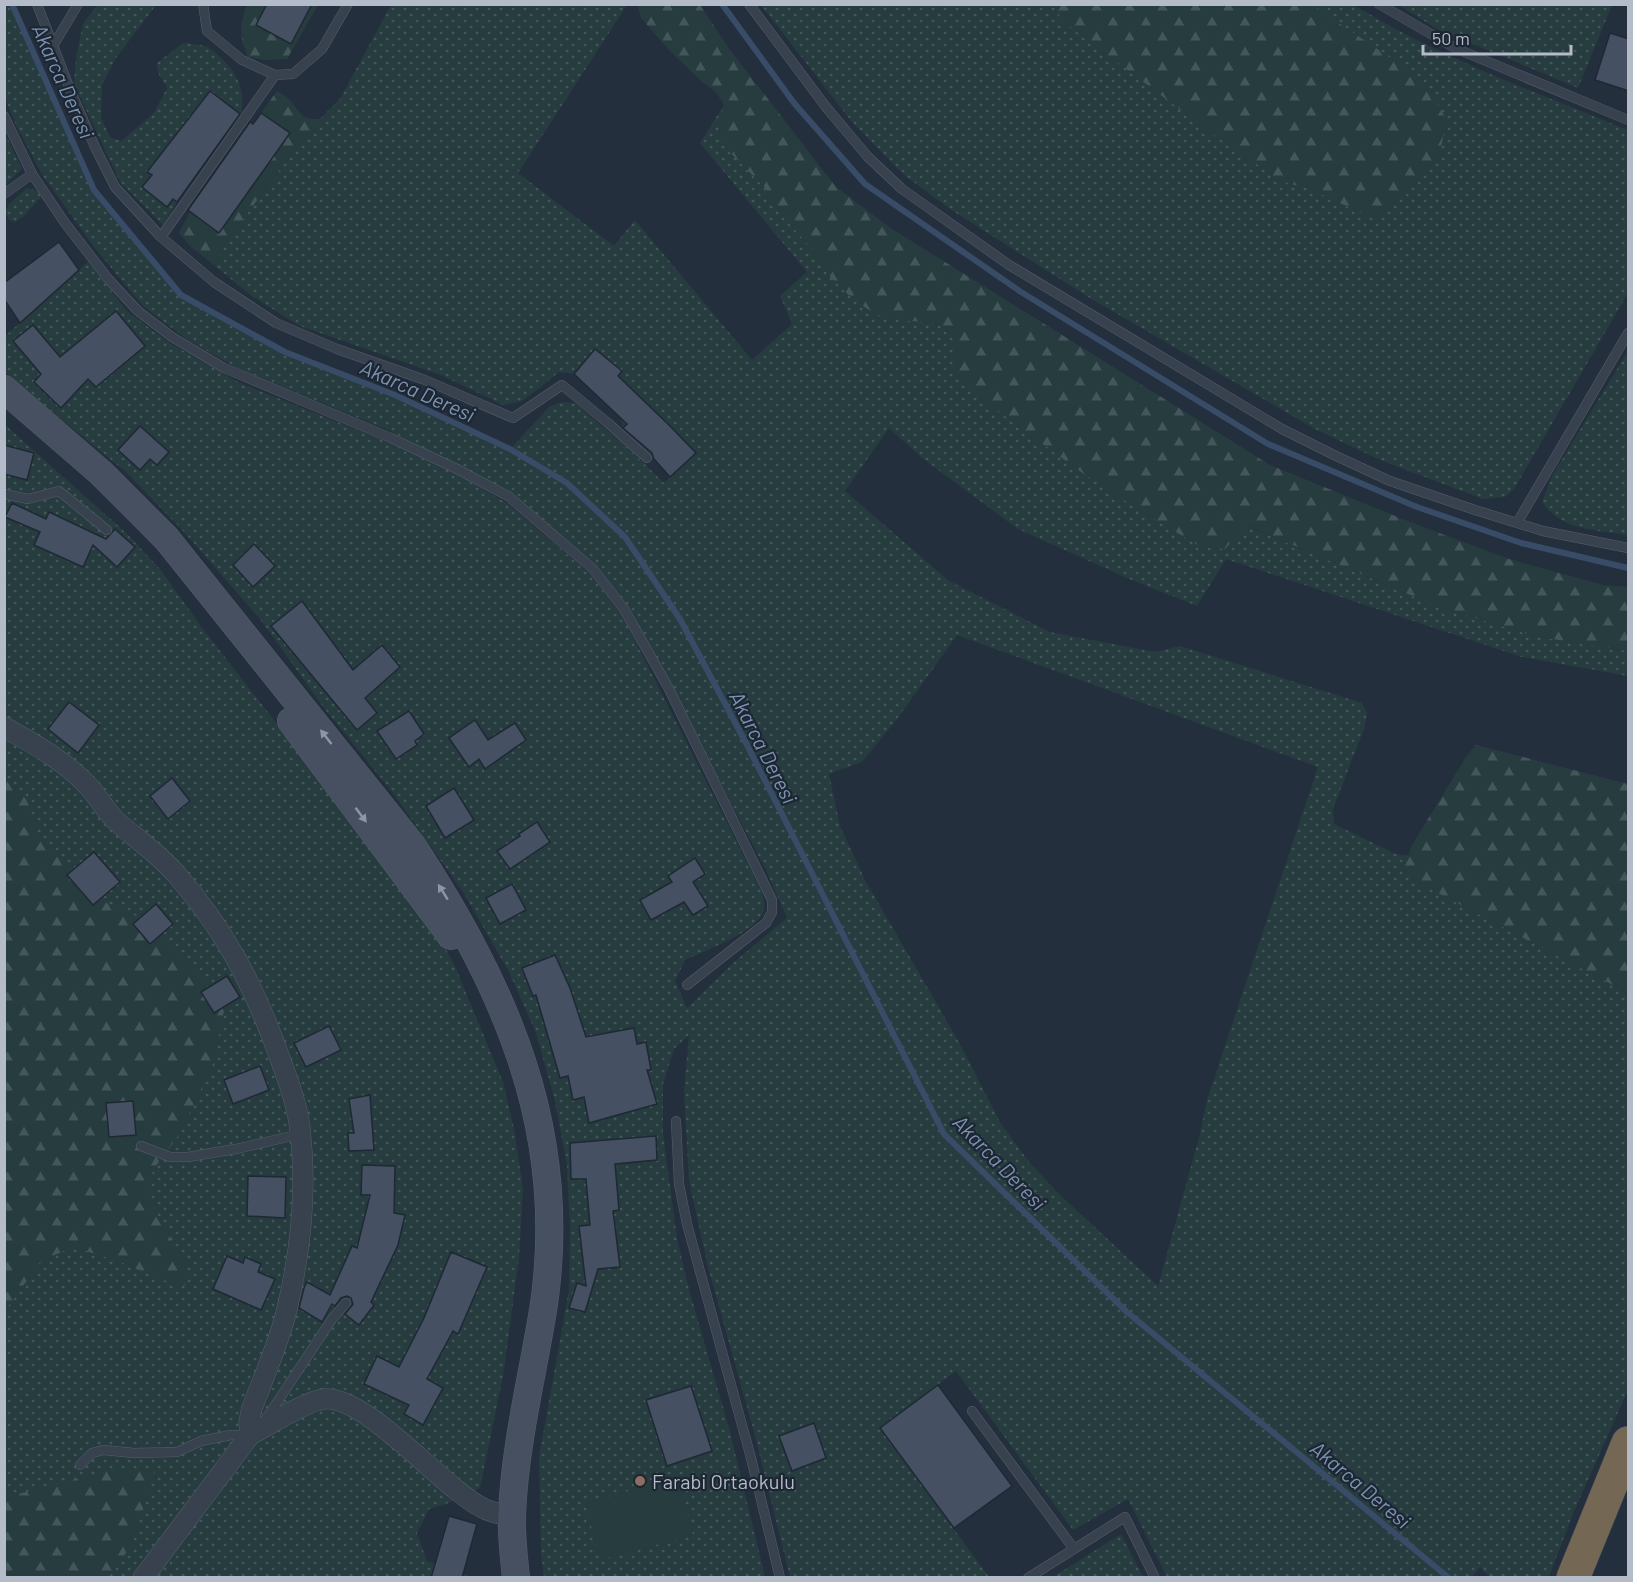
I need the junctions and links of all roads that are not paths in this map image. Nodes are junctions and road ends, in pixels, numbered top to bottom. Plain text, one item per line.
1 (37, 4) edge
2 (78, 4) edge
3 (202, 4) edge
4 (348, 4) edge
5 (749, 4) edge
6 (1379, 4) edge
7 (53, 46) junction
8 (275, 75) junction
9 (4, 116) edge
10 (1629, 120) edge
11 (32, 174) junction
12 (4, 194) edge
13 (160, 237) junction
14 (1629, 333) edge
15 (4, 389) edge
16 (4, 410) edge
17 (647, 458) dead end
18 (4, 494) edge
19 (1517, 523) junction
20 (107, 530) dead end
21 (1629, 548) edge
22 (4, 727) edge
23 (687, 985) dead end
24 (676, 1121) dead end
25 (300, 1134) junction
26 (141, 1146) dead end
27 (346, 1303) dead end
28 (972, 1411) dead end
29 (250, 1435) junction
30 (1629, 1443) edge
31 (80, 1465) dead end
32 (1629, 1493) edge
33 (507, 1515) junction
34 (1074, 1549) junction
35 (143, 1578) edge
36 (504, 1578) edge
37 (516, 1578) edge
38 (780, 1578) edge
39 (1028, 1578) edge
40 (1155, 1578) edge
41 (1573, 1578) edge
42 (1594, 1578) edge

1 - 7 lane
2 - 7 lane
3 - 8 lane
4 - 8 lane
5 - 19 lane
6 - 10 lane
7 - 13 lane
8 - 13 lane
9 - 11 lane
11 - 12 lane
11 - 23 lane
13 - 17 lane
14 - 19 lane
33 -> 15 main road
16 -> 33 main road
18 - 20 lane
19 - 21 lane
22 - 25 street
24 - 38 lane
25 - 26 lane
25 - 29 street
27 - 29 lane
28 - 34 lane
29 - 31 lane
29 - 33 street
29 - 35 street
30 - 41 highway
32 - 42 highway
33 - 36 main road
33 - 37 main road
34 - 39 lane
34 - 40 lane

